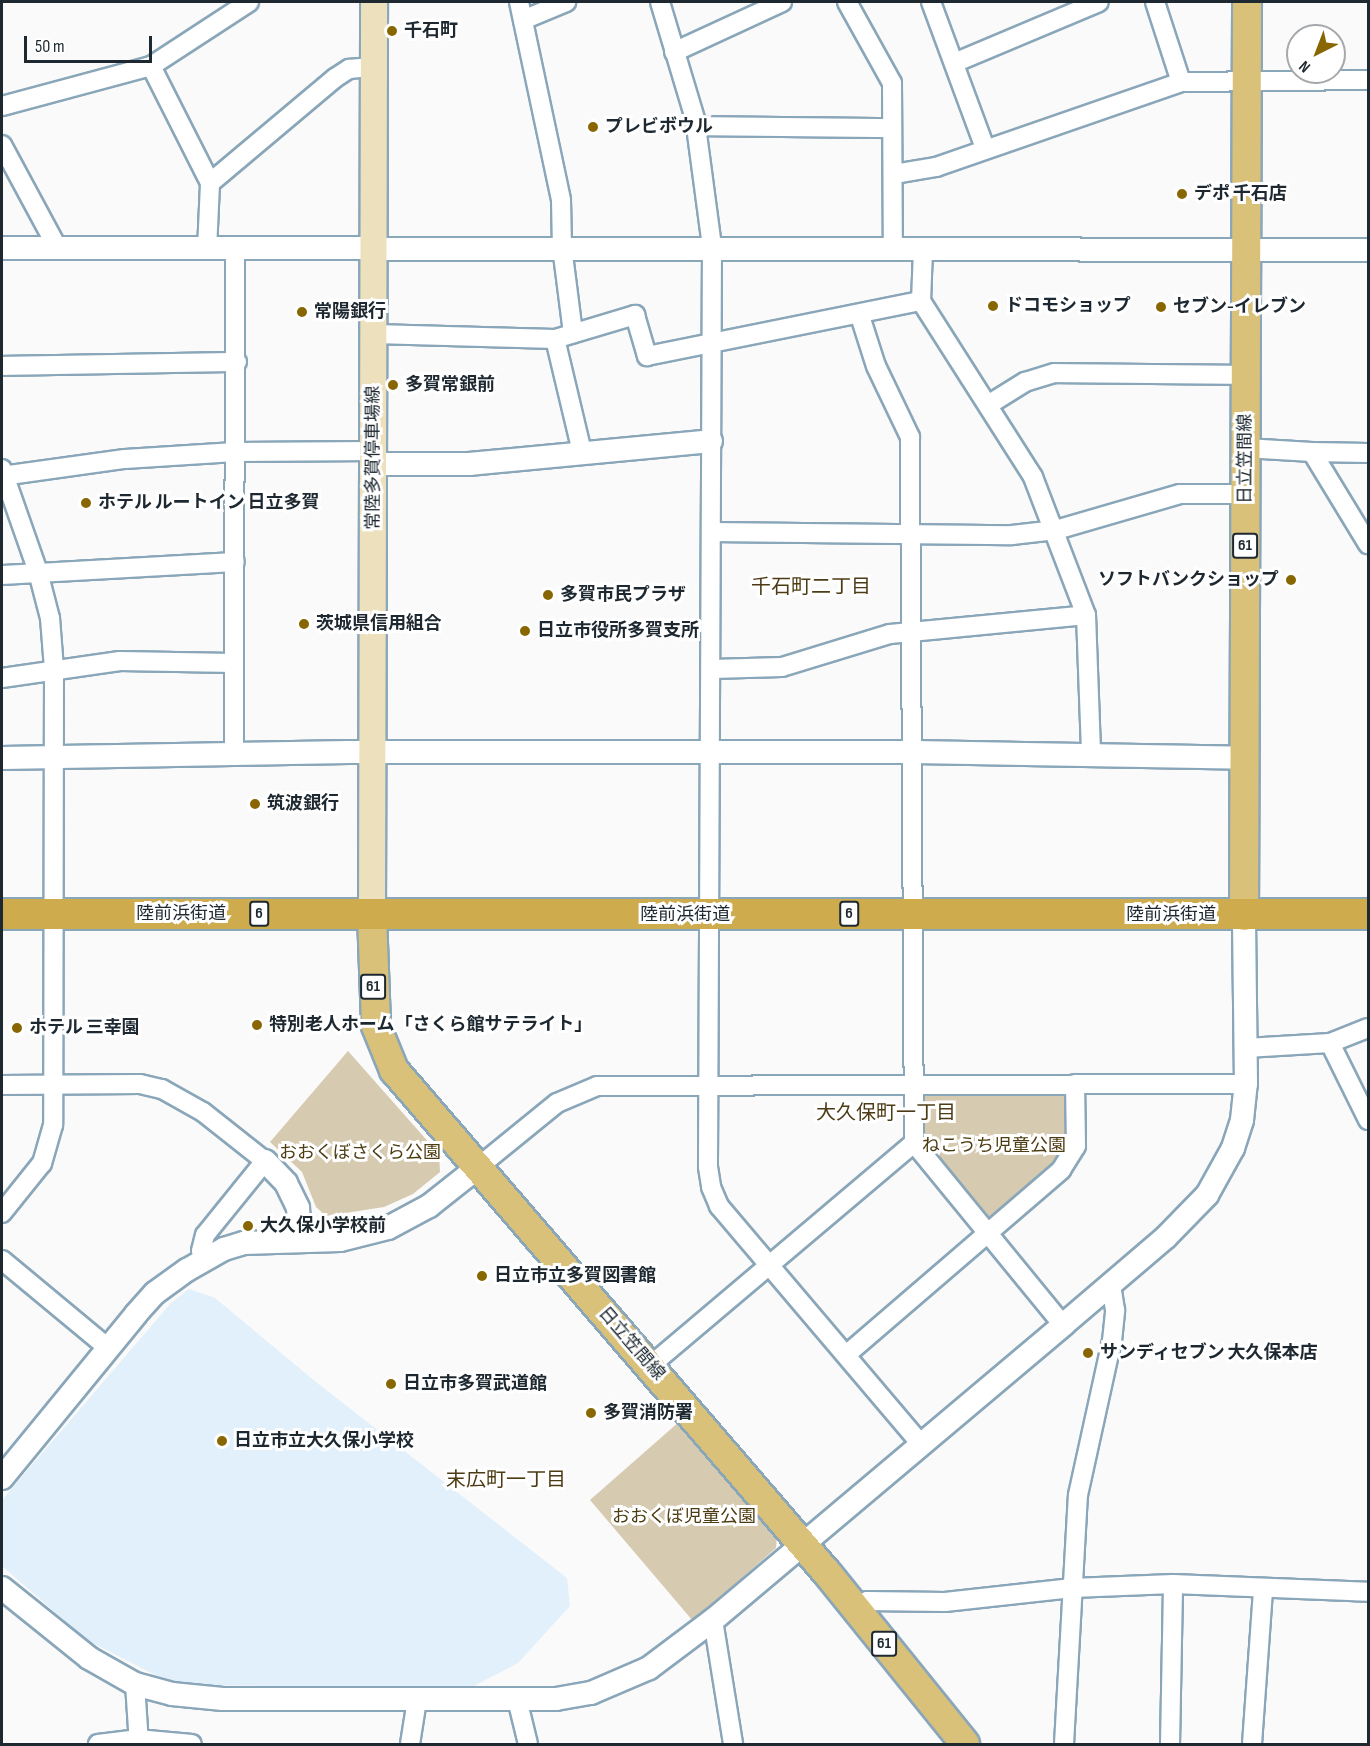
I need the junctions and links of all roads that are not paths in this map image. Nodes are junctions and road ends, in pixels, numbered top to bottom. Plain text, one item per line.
1 (249, 2) edge
2 (374, 2) edge
3 (519, 2) edge
4 (566, 2) edge
5 (660, 2) edge
6 (782, 2) edge
7 (847, 2) edge
8 (931, 2) edge
9 (1098, 2) edge
10 (1155, 2) edge
11 (1246, 2) edge
12 (523, 20) junction
13 (674, 52) junction
14 (954, 63) junction
15 (151, 66) junction
16 (374, 67) junction
17 (1368, 80) edge
18 (1181, 82) junction
19 (1247, 83) junction
20 (2, 106) edge
21 (696, 126) junction
22 (892, 128) junction
23 (2, 145) edge
24 (985, 148) junction
25 (894, 174) junction
26 (210, 183) junction
27 (712, 246) junction
28 (562, 247) junction
29 (2, 248) edge
30 (893, 248) junction
31 (58, 249) junction
32 (235, 249) junction
33 (374, 249) junction
34 (1368, 249) edge
35 (207, 250) junction
36 (923, 250) junction
37 (1245, 250) junction
38 (921, 301) junction
39 (860, 316) junction
40 (573, 333) junction
41 (374, 334) junction
42 (555, 339) junction
43 (713, 343) junction
44 (237, 363) junction
45 (2, 366) edge
46 (1246, 375) junction
47 (988, 405) junction
48 (711, 441) junction
49 (1245, 448) junction
50 (235, 452) junction
51 (582, 452) junction
52 (1312, 452) junction
53 (1368, 453) edge
54 (374, 458) junction
55 (2, 474) edge
56 (1246, 494) junction
57 (1056, 530) junction
58 (711, 532) junction
59 (911, 534) junction
60 (1368, 544) edge
61 (234, 562) junction
62 (38, 572) junction
63 (2, 575) edge
64 (1086, 615) junction
65 (912, 633) junction
66 (233, 663) junction
67 (54, 669) junction
68 (712, 669) junction
69 (2, 678) edge
70 (374, 752) junction
71 (711, 752) junction
72 (914, 752) junction
73 (1091, 754) junction
74 (51, 755) junction
75 (234, 755) junction
76 (2, 758) edge
77 (1245, 758) junction
78 (51, 913) junction
79 (913, 913) junction
80 (2, 914) edge
81 (1368, 914) edge
82 (372, 915) junction
83 (710, 916) junction
84 (1245, 916) junction
85 (1368, 1028) edge
86 (1330, 1043) junction
87 (1245, 1048) junction
88 (53, 1083) junction
89 (913, 1084) junction
90 (1076, 1084) junction
91 (1246, 1084) junction
92 (2, 1085) edge
93 (710, 1086) junction
94 (1368, 1120) edge
95 (914, 1143) junction
96 (265, 1161) junction
97 (477, 1168) junction
98 (2, 1213) edge
99 (987, 1233) junction
100 (300, 1238) junction
101 (204, 1258) junction
102 (2, 1260) edge
103 (771, 1267) junction
104 (1111, 1284) junction
105 (1063, 1325) junction
106 (108, 1348) junction
107 (846, 1355) junction
108 (650, 1366) junction
109 (920, 1443) junction
110 (2, 1478) edge
111 (801, 1544) junction
112 (1173, 1584) junction
113 (2, 1588) edge
114 (1072, 1588) junction
115 (1263, 1590) junction
116 (1368, 1592) edge
117 (856, 1608) junction
118 (713, 1620) junction
119 (135, 1684) junction
120 (517, 1699) junction
121 (417, 1700) junction
122 (138, 1742) edge
123 (98, 1744) edge
124 (192, 1744) edge
125 (410, 1744) edge
126 (528, 1744) edge
127 (733, 1744) edge
128 (965, 1744) edge
129 (1064, 1744) edge
130 (1170, 1744) edge
131 (1252, 1744) edge

1 - 15 street
2 - 16 main road, 常陸多賀停車場線
3 - 12 street
4 - 12 street
5 - 13 street
6 - 13 street
7 - 22 street
8 - 14 street
9 - 14 street
10 - 18 street
11 - 19 main road, 日立笠間線 / 61
12 - 28 street
13 - 21 street
14 - 24 street
15 - 20 street
15 - 26 street
16 - 26 street
16 - 33 main road, 常陸多賀停車場線
17 - 19 street
18 - 19 street
18 - 24 street
19 - 37 main road, 日立笠間線 / 61
21 - 22 street
21 - 27 street
22 - 25 street
23 - 31 street
24 - 25 street
25 - 30 street
26 - 35 street
27 - 28 street
27 - 30 street
27 - 43 street
28 - 33 street
28 - 40 street
29 - 31 street
30 - 36 street
31 - 35 street
32 - 33 street
32 - 35 street
32 - 44 street
33 - 41 main road, 常陸多賀停車場線
34 - 37 street
36 - 37 street
36 - 38 street
37 - 46 main road, 日立笠間線 / 61
38 - 39 street
38 - 47 street
39 - 43 street
39 - 59 street
40 - 42 street
40 - 43 street
41 - 42 street
41 - 54 main road, 常陸多賀停車場線
42 - 51 street
43 - 48 street
44 - 45 street
44 - 50 street
46 - 47 street
46 - 49 main road, 日立笠間線 / 61
47 - 57 street
48 - 51 street
48 - 58 street
49 - 52 street
49 - 56 main road, 日立笠間線 / 61
50 - 54 street
50 - 55 street
50 - 61 street
51 - 54 street
52 - 53 street
52 - 60 street
54 - 70 main road, 常陸多賀停車場線
55 - 62 street
56 - 57 street
56 - 77 main road, 日立笠間線 / 61
57 - 59 street
57 - 64 street
58 - 59 street
58 - 68 street
59 - 65 street
61 - 62 street
61 - 66 street
62 - 63 street
62 - 67 street
64 - 65 street
64 - 73 street
65 - 68 street
65 - 72 street
66 - 67 street
66 - 75 street
67 - 69 street
67 - 74 street
68 - 71 street
70 - 71 street
70 - 75 street
70 - 82 main road, 常陸多賀停車場線
71 - 72 street
71 - 83 street
72 - 73 street
72 - 79 street
73 - 77 street
74 - 75 street
74 - 76 street
74 - 78 street
77 - 84 main road, 日立笠間線 / 61
78 - 80 highway, 陸前浜街道 / 6
78 - 82 highway, 陸前浜街道 / 6
78 - 88 street
79 - 83 highway, 陸前浜街道 / 6
79 - 84 highway, 陸前浜街道 / 6
79 - 89 street
81 - 84 highway, 陸前浜街道 / 6
82 - 83 highway, 陸前浜街道 / 6
82 - 97 main road, 日立笠間線 / 61
83 - 93 street
84 - 87 street
85 - 86 street
86 - 87 street
86 - 94 street
87 - 91 street
88 - 92 street
88 - 96 street
88 - 98 street
89 - 90 street
89 - 93 street
89 - 95 street
90 - 91 street
90 - 99 street
91 - 104 street
93 - 97 street
93 - 103 street
95 - 99 street
95 - 103 street
96 - 100 street
96 - 101 street
97 - 100 street
97 - 108 main road, 日立笠間線 / 61
99 - 105 street
99 - 107 street
100 - 101 street
101 - 106 street
102 - 106 street
103 - 107 street
103 - 108 street
104 - 105 street
104 - 114 street
105 - 109 street
106 - 110 street
107 - 109 street
108 - 111 main road, 日立笠間線 / 61
109 - 111 street
111 - 117 main road, 日立笠間線 / 61
111 - 118 street
112 - 114 street
112 - 115 street
112 - 130 street
113 - 119 street
114 - 117 street
114 - 129 street
115 - 116 street
115 - 131 street
117 - 128 main road, 日立笠間線 / 61
118 - 120 street
118 - 127 street
119 - 121 street
119 - 122 street
120 - 121 street
120 - 126 street
121 - 125 street
122 - 123 street
122 - 124 street

